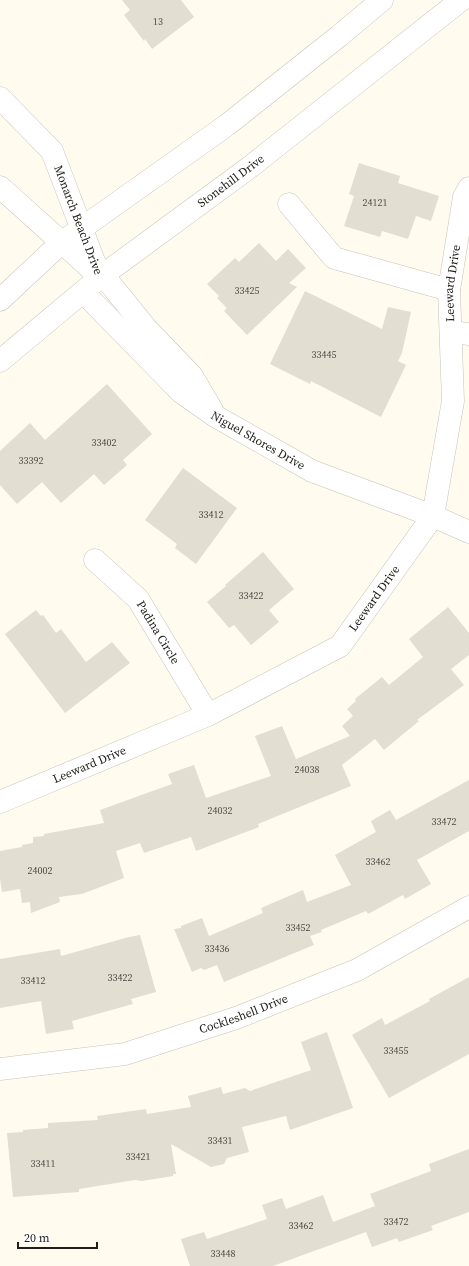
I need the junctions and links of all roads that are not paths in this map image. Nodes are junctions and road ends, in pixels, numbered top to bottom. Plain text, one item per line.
1 (382, 0) edge
2 (461, 0) edge
3 (0, 98) edge
4 (0, 187) edge
5 (469, 188) edge
6 (289, 204) dead end
7 (82, 229) junction
8 (61, 243) junction
9 (102, 276) junction
10 (449, 290) junction
11 (83, 292) junction
12 (0, 300) edge
13 (460, 333) edge
14 (0, 362) edge
15 (215, 416) junction
16 (433, 516) junction
17 (469, 532) edge
18 (95, 560) dead end
19 (208, 715) junction
20 (0, 802) edge
21 (469, 907) edge
22 (0, 1069) edge

1 - 7 street
2 - 9 street, Stonehill Drive
3 - 7 street, Monarch Beach Drive
4 - 8 street, Monarch Beach Drive
5 - 10 street, Leeward Drive
6 - 10 street
7 - 8 street
7 - 9 street, Monarch Beach Drive
8 - 9 street, Monarch Beach Drive
8 - 12 street
9 - 11 street, Stonehill Drive
9 - 15 street
10 - 13 street, Leeward Drive
11 - 14 street, Stonehill Drive
11 - 15 street, Niguel Shores Drive
13 - 16 street, Leeward Drive
15 - 16 street, Niguel Shores Drive
16 - 17 street, Niguel Shores Drive
16 - 19 street, Leeward Drive
18 - 19 street, Padina Circle
19 - 20 street, Leeward Drive
21 - 22 street, Cockleshell Drive

